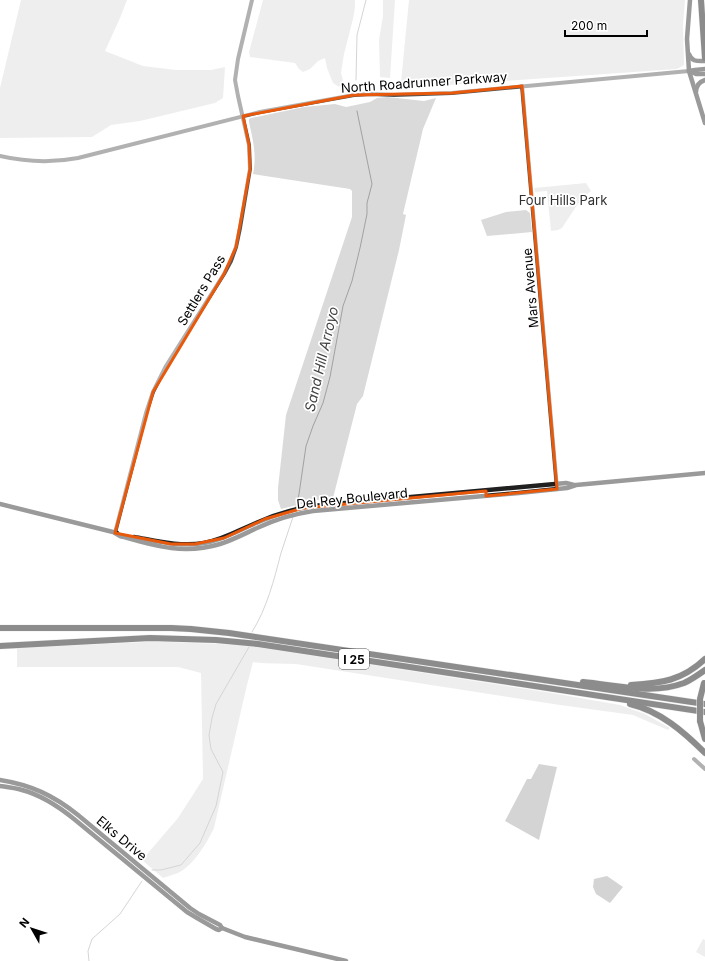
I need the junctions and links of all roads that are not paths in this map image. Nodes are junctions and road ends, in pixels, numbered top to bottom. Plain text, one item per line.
1 (252, 0) edge
2 (690, 0) edge
3 (701, 0) edge
4 (704, 50) edge
5 (687, 51) junction
6 (705, 59) edge
7 (705, 69) edge
8 (689, 72) junction
9 (705, 74) edge
10 (705, 80) edge
11 (522, 86) junction
12 (697, 98) junction
13 (243, 116) junction
14 (705, 122) edge
15 (0, 156) edge
16 (705, 473) edge
17 (557, 486) junction
18 (464, 492) junction
19 (478, 494) junction
20 (436, 495) junction
21 (442, 500) junction
22 (425, 501) junction
23 (0, 504) edge
24 (115, 534) junction
25 (0, 628) edge
26 (0, 646) edge
27 (705, 659) edge
28 (705, 670) edge
29 (538, 679) junction
30 (705, 682) edge
31 (606, 684) junction
32 (590, 694) junction
33 (705, 704) edge
34 (705, 712) edge
35 (705, 739) edge
36 (705, 753) edge
37 (694, 759) dead end
38 (705, 769) edge
39 (0, 780) edge
40 (0, 786) edge
41 (222, 928) junction
42 (346, 961) edge

1 - 13 street, Settlers Pass
2 - 5 main road
3 - 4 highway
4 - 6 highway
5 - 6 main road
5 - 8 main road
7 - 8 main road, North Roadrunner Parkway
8 - 9 main road, North Roadrunner Parkway
8 - 11 street, North Roadrunner Parkway
8 - 12 main road
10 - 12 main road
11 - 13 street, North Roadrunner Parkway
11 - 17 street, Mars Avenue
12 - 14 main road
13 - 15 street, North Roadrunner Parkway
13 - 24 street, Settlers Pass
16 - 17 main road, Del Rey Boulevard
17 - 19 main road, Del Rey Boulevard
18 - 19 main road, Del Rey Boulevard
18 - 20 main road, Del Rey Boulevard
18 - 21 main road
19 - 21 main road, Del Rey Boulevard
20 - 21 main road
20 - 22 main road
20 - 24 main road, Del Rey Boulevard
21 - 22 main road, Del Rey Boulevard
22 - 24 main road, Del Rey Boulevard
23 - 24 main road, Del Rey Boulevard
25 - 29 highway, I 25
26 - 32 highway, I 25
27 - 31 highway
28 - 31 highway
29 - 31 highway
29 - 33 highway, I 25
30 - 35 highway, bridge
32 - 34 highway, I 25
32 - 36 highway
37 - 38 street
39 - 41 main road, Elks Drive
40 - 41 main road, Elks Drive
41 - 42 main road, Elks Drive

